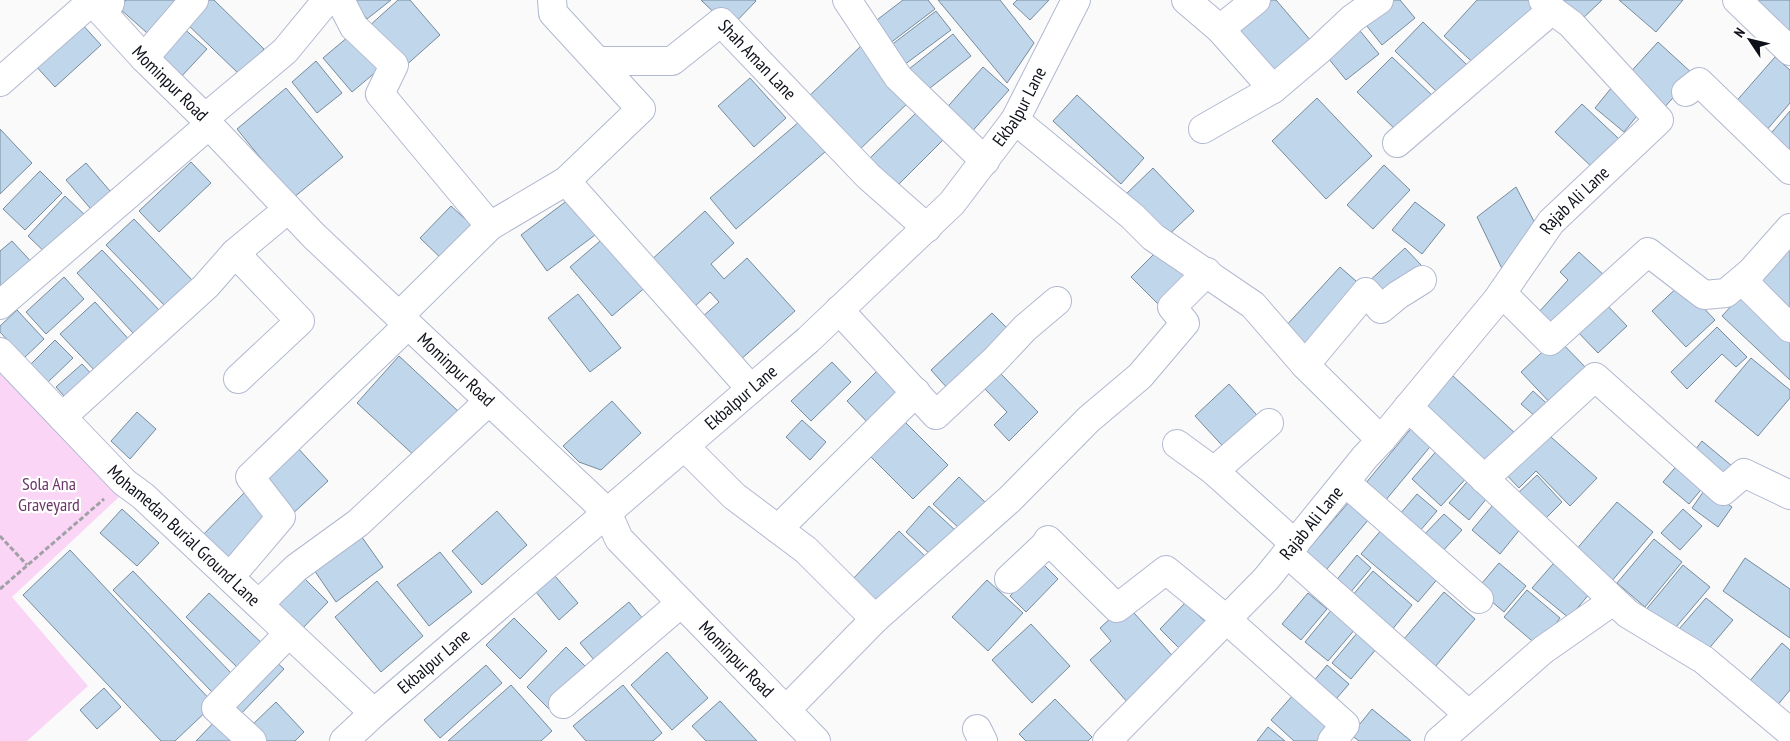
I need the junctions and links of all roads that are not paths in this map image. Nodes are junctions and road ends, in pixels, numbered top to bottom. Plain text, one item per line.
1 (99, 0) edge
2 (194, 0) edge
3 (327, 0) edge
4 (340, 0) edge
5 (552, 0) edge
6 (847, 0) edge
7 (1076, 0) edge
8 (1186, 0) edge
9 (1256, 0) edge
10 (1378, 0) edge
11 (1737, 0) edge
12 (1548, 5) edge
13 (1220, 29) junction
14 (1790, 50) edge
15 (144, 58) junction
16 (597, 61) junction
17 (0, 82) edge
18 (1273, 89) junction
19 (1686, 92) dead end
20 (1016, 120) junction
21 (207, 122) junction
22 (1204, 129) dead end
23 (1397, 143) dead end
24 (985, 161) junction
25 (1790, 170) edge
26 (566, 181) junction
27 (288, 208) junction
28 (490, 226) junction
29 (927, 228) junction
30 (1790, 228) edge
31 (235, 253) junction
32 (1207, 272) junction
33 (1751, 272) junction
34 (1422, 280) dead end
35 (1502, 293) junction
36 (1057, 301) dead end
37 (0, 305) edge
38 (839, 310) junction
39 (403, 320) junction
40 (1790, 328) edge
41 (0, 352) edge
42 (1305, 365) junction
43 (238, 379) dead end
44 (750, 389) junction
45 (916, 392) junction
46 (489, 401) junction
47 (1408, 406) junction
48 (62, 417) junction
49 (1269, 422) dead end
50 (1381, 440) junction
51 (1178, 444) dead end
52 (684, 446) junction
53 (1214, 471) junction
54 (1484, 479) junction
55 (1345, 482) junction
56 (1790, 495) edge
57 (607, 512) junction
58 (778, 529) junction
59 (1291, 549) junction
60 (230, 577) junction
61 (1009, 580) dead end
62 (1479, 599) dead end
63 (1614, 601) junction
64 (681, 603) junction
65 (259, 604) junction
66 (875, 619) junction
67 (1226, 620) junction
68 (289, 633) junction
69 (563, 704) dead end
70 (786, 710) junction
71 (1468, 714) junction
72 (371, 725) edge
73 (1790, 732) edge
74 (252, 741) edge
75 (344, 741) edge
76 (816, 741) edge
77 (1107, 741) edge
78 (1332, 741) edge
79 (1439, 741) edge

1 - 15 street, Mominpur Road
1 - 17 street
2 - 15 street
3 - 21 street
4 - 28 street
5 - 16 street
6 - 24 street
7 - 20 street, Ekbalpur Lane
8 - 13 street
9 - 13 street
10 - 18 street
11 - 14 street
12 - 23 street
12 - 35 street, Rajab Ali Lane
13 - 18 street
15 - 21 street, Mominpur Road
16 - 26 street
16 - 29 street, Shah Aman Lane
18 - 22 street
19 - 25 street
20 - 24 street, Ekbalpur Lane
20 - 32 street
21 - 27 street, Mominpur Road
21 - 37 street
24 - 29 street, Ekbalpur Lane
26 - 28 street
26 - 44 street
27 - 31 street
27 - 39 street, Mominpur Road
28 - 39 street
29 - 38 street, Ekbalpur Lane
30 - 33 street
31 - 43 street
31 - 48 street
32 - 42 street
32 - 66 street
33 - 35 street
33 - 40 street
34 - 42 street
35 - 47 street, Rajab Ali Lane
36 - 45 street
38 - 44 street, Ekbalpur Lane
38 - 45 street
39 - 46 street, Mominpur Road
39 - 60 street
41 - 48 street, Mohamedan Burial Ground Lane
42 - 50 street
44 - 52 street, Ekbalpur Lane
45 - 58 street
46 - 57 street, Mominpur Road
46 - 65 street
47 - 50 street, Rajab Ali Lane
47 - 54 street
48 - 60 street, Mohamedan Burial Ground Lane
49 - 53 street
50 - 55 street, Rajab Ali Lane
51 - 53 street
52 - 57 street, Ekbalpur Lane
52 - 58 street
53 - 59 street
54 - 56 street
54 - 63 street
55 - 59 street, Rajab Ali Lane
55 - 62 street
57 - 64 street, Mominpur Road
57 - 72 street, Ekbalpur Lane
58 - 66 street
59 - 67 street, Rajab Ali Lane
59 - 71 street
60 - 65 street, Mohamedan Burial Ground Lane
61 - 67 street
63 - 71 street
63 - 73 street
64 - 69 street
64 - 70 street, Mominpur Road
65 - 68 street, Mohamedan Burial Ground Lane
66 - 70 street
67 - 77 street, Rajab Ali Lane
67 - 78 street
68 - 72 street, Mohamedan Burial Ground Lane
68 - 74 street
70 - 76 street, Mominpur Road
71 - 79 street
72 - 75 street, Ekbalpur Lane

